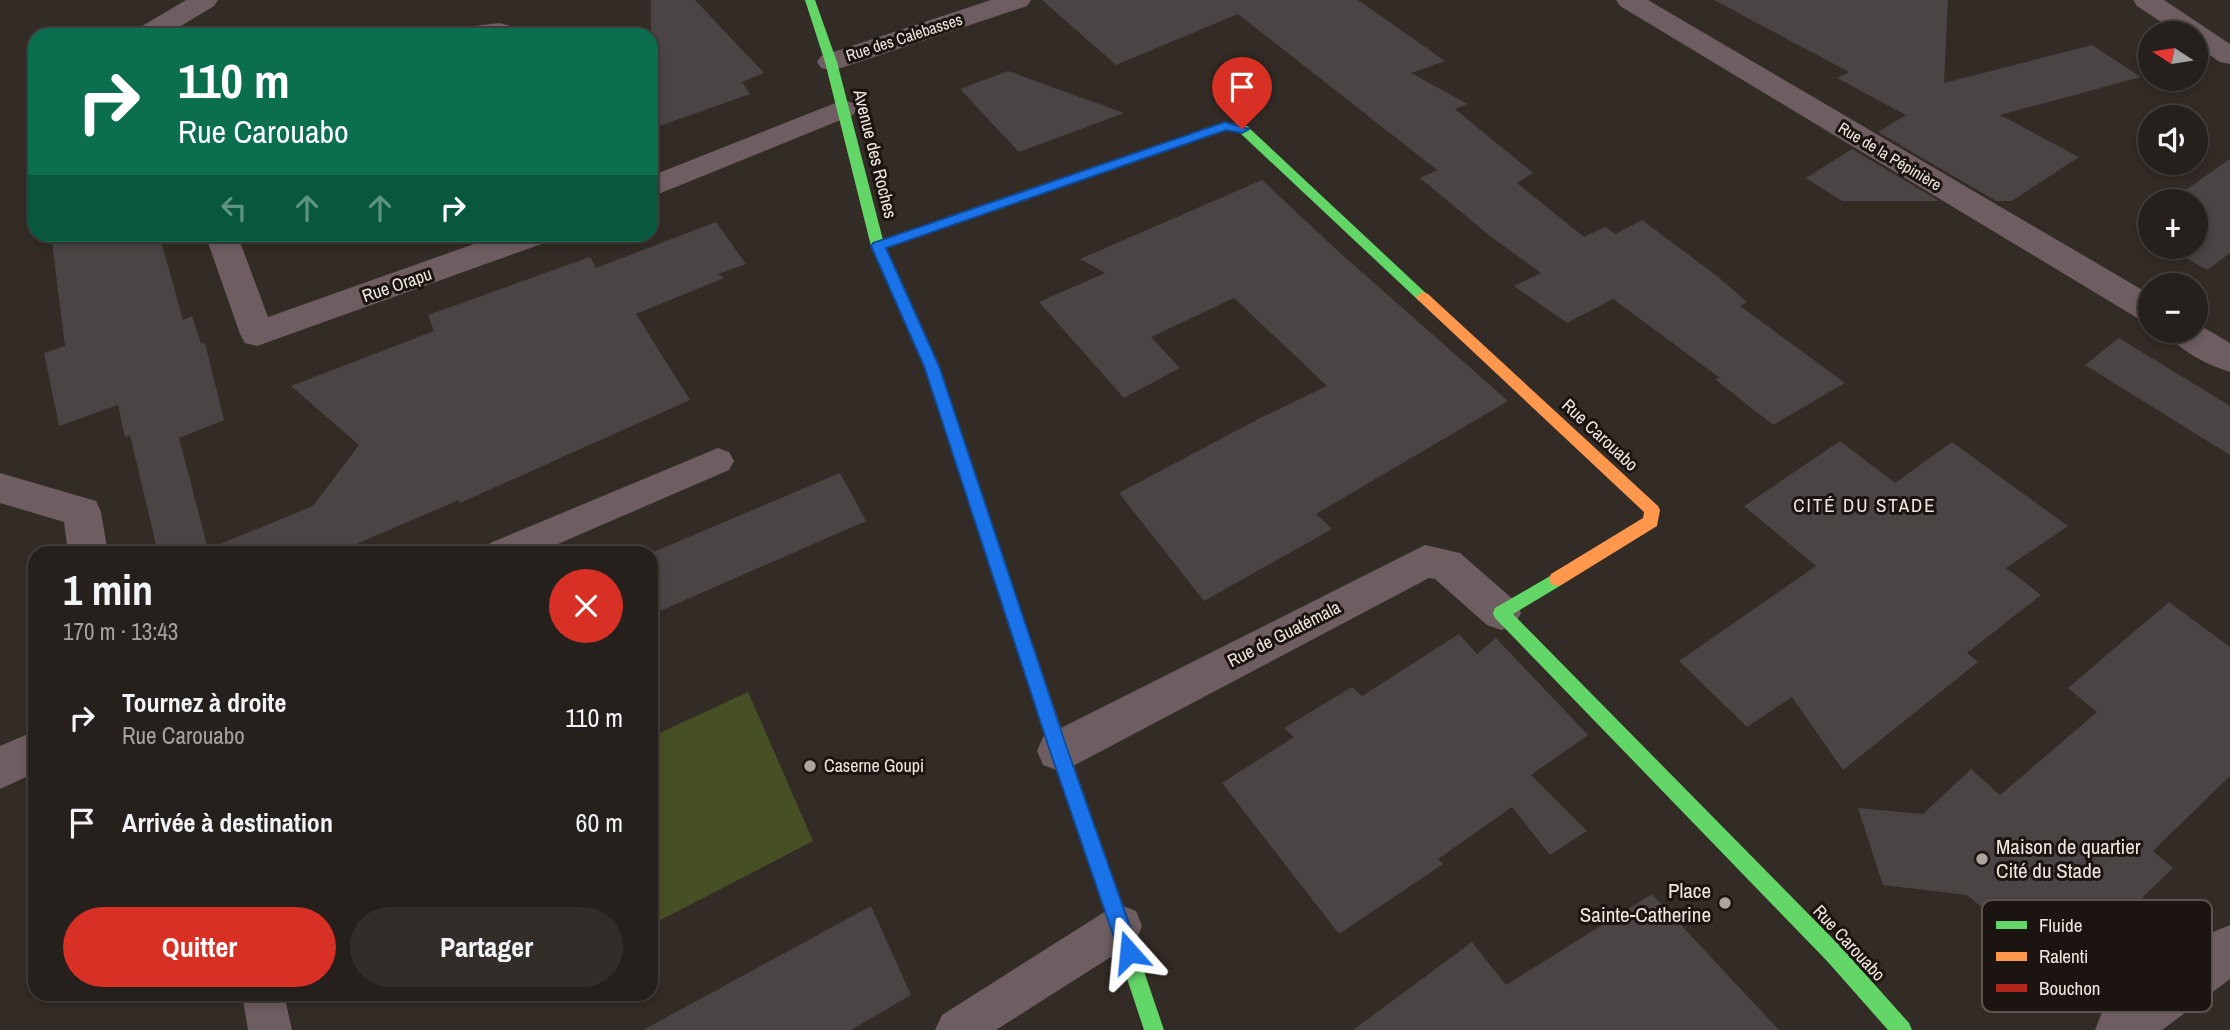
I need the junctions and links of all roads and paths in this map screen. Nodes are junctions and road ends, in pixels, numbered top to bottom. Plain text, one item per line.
1 (205, 0) edge
2 (810, 0) edge
3 (1018, 0) edge
4 (1629, 0) edge
5 (2146, 0) edge
6 (159, 28) edge
7 (2230, 55) edge
8 (831, 62) junction
9 (843, 109) junction
10 (658, 184) edge
11 (223, 242) edge
12 (505, 242) edge
13 (878, 246) junction
14 (2138, 303) edge
15 (2203, 343) edge
16 (2230, 359) edge
17 (718, 461) dead end
18 (0, 488) edge
19 (87, 546) edge
20 (518, 546) edge
21 (1501, 613) junction
22 (1059, 751) junction
23 (28, 754) edge
24 (0, 768) edge
25 (1121, 926) junction
26 (2230, 949) edge
27 (2212, 962) edge
28 (264, 1001) edge
29 (2144, 1012) edge
30 (270, 1030) edge
31 (957, 1030) edge
32 (1154, 1030) edge
33 (1902, 1030) edge
34 (2120, 1030) edge

1 - 6 street
2 - 8 street, Avenue des Roches
3 - 8 street, Rue des Calebasses
4 - 14 street, Rue de la Pépinière
5 - 7 street
8 - 9 street, Avenue des Roches
9 - 10 street
9 - 13 street, Avenue des Roches
11 - 12 street, Rue Orapu
13 - 21 street, Rue Carouabo
13 - 22 street, Avenue des Roches
15 - 16 street
17 - 20 lane
18 - 19 street
21 - 22 street, Rue de Guatémala
21 - 33 street, Rue Carouabo
22 - 25 street, Avenue des Roches
23 - 24 street
25 - 31 lane
25 - 32 street, Avenue des Roches
26 - 27 street
28 - 30 lane
29 - 34 street

